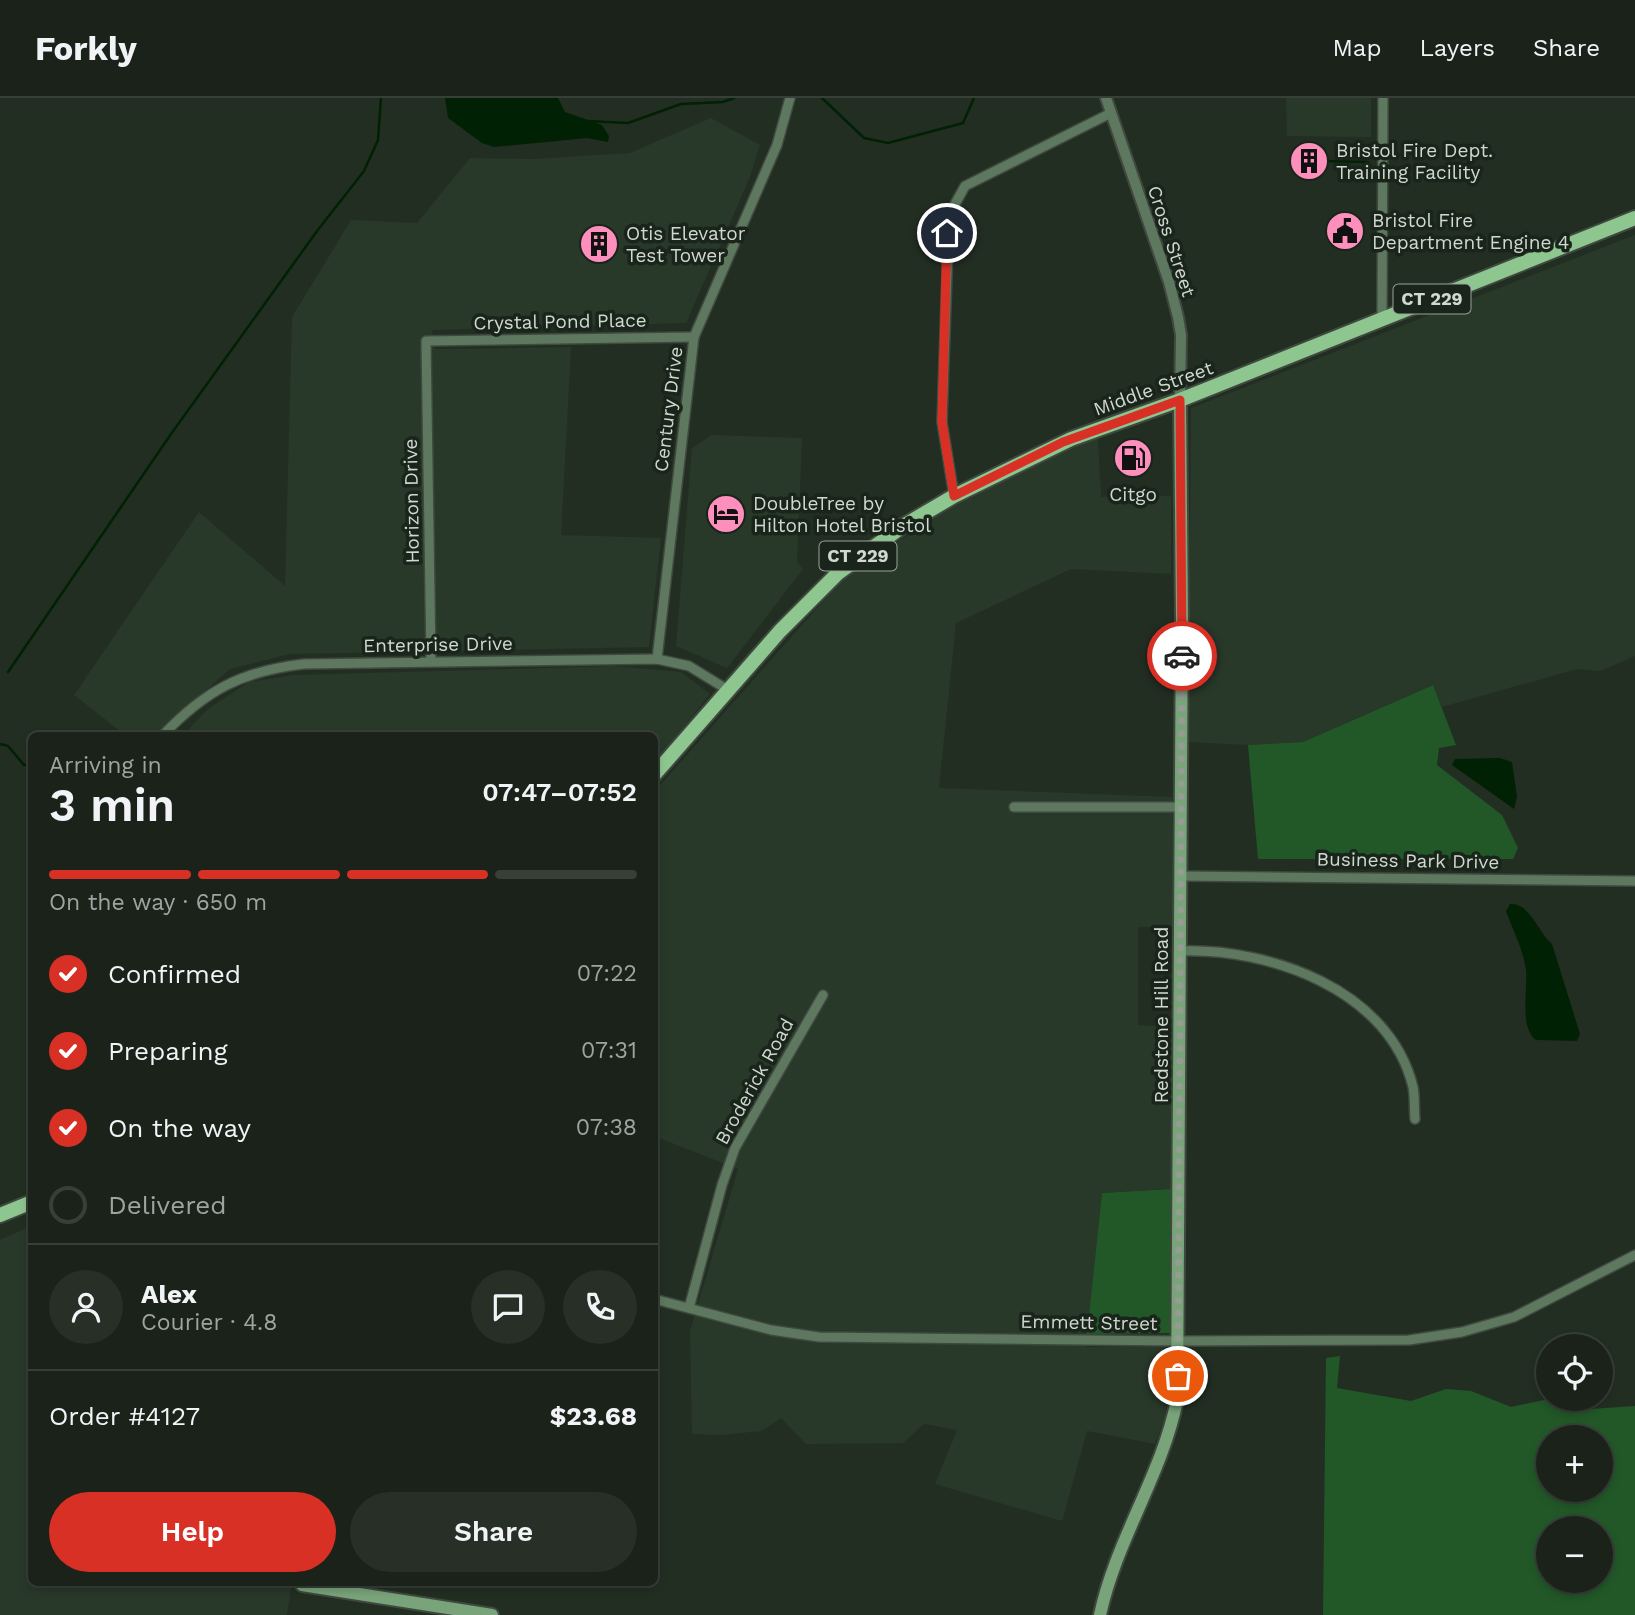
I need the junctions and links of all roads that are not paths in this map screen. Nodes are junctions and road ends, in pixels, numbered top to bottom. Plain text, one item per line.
1 (790, 98) edge
2 (1106, 98) edge
3 (1383, 98) edge
4 (1111, 113) junction
5 (1635, 218) edge
6 (1382, 319) junction
7 (694, 337) junction
8 (426, 341) joint
9 (1180, 400) junction
10 (954, 496) junction
11 (657, 659) junction
12 (431, 660) junction
13 (728, 690) junction
14 (166, 732) edge
15 (658, 770) edge
16 (1014, 807) dead end
17 (1181, 807) junction
18 (1181, 876) junction
19 (1635, 881) edge
20 (1180, 951) junction
21 (823, 995) dead end
22 (1415, 1119) dead end
23 (28, 1204) edge
24 (0, 1215) edge
25 (1635, 1255) edge
26 (658, 1300) edge
27 (689, 1308) junction
28 (1179, 1341) junction
29 (320, 1586) edge
30 (492, 1615) edge
31 (1100, 1615) edge

1 - 7 street, Century Drive
2 - 4 street, Cross Street
3 - 6 street
4 - 9 street, Cross Street
4 - 10 street
5 - 6 main road, Middle Street / CT 229
6 - 9 main road, Middle Street / CT 229
7 - 8 street, Crystal Pond Place
7 - 11 street, Century Drive
8 - 12 street, Horizon Drive
9 - 10 main road, Middle Street / CT 229
9 - 17 main road, Redstone Hill Road
10 - 13 main road, Middle Street / CT 229
11 - 12 street, Enterprise Drive
11 - 13 street, Enterprise Drive
12 - 14 street, Enterprise Drive
13 - 15 main road, Middle Street / CT 229
16 - 17 street
17 - 18 main road, Redstone Hill Road
18 - 19 street, Business Park Drive
18 - 20 main road, Redstone Hill Road
20 - 22 street
20 - 28 main road, Redstone Hill Road
21 - 27 street, Broderick Road
23 - 24 main road
25 - 28 street, Emmett Street
26 - 27 street, Emmett Street
27 - 28 street, Emmett Street
28 - 31 main road, Redstone Hill Road
29 - 30 main road

